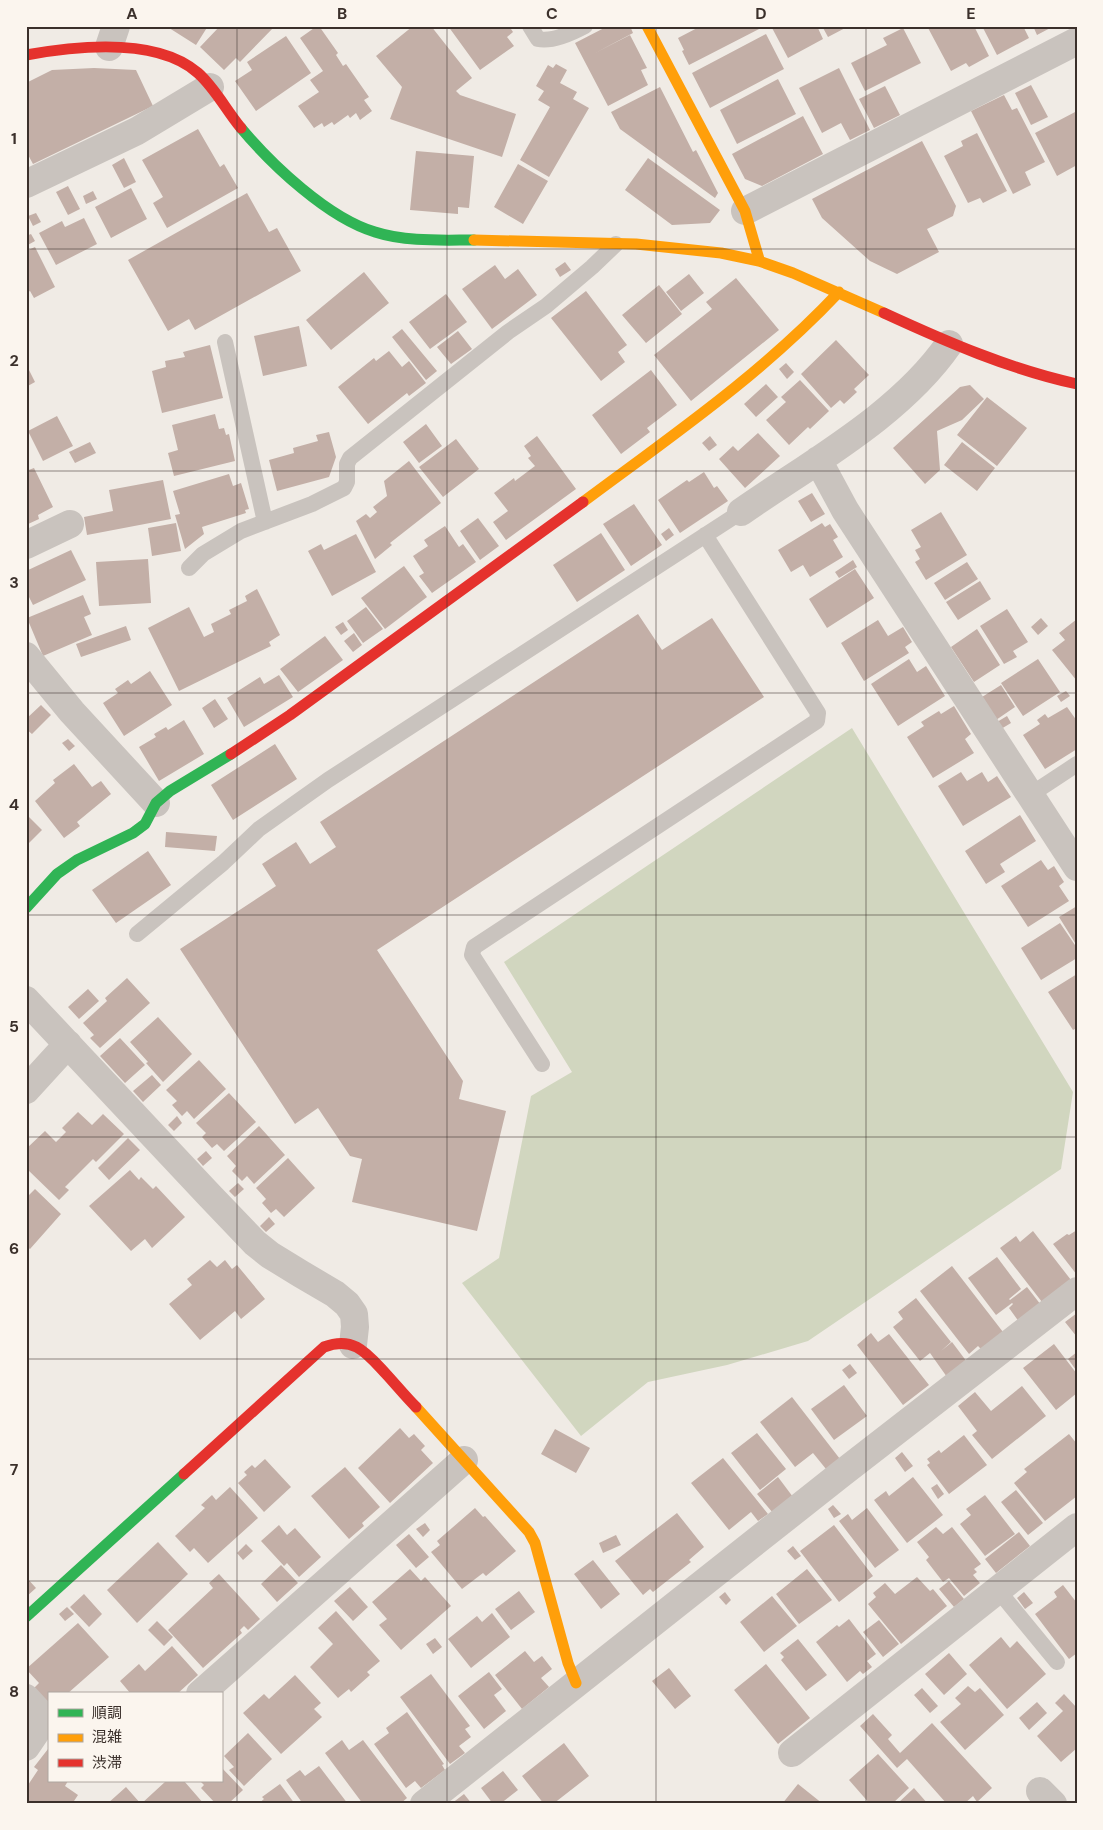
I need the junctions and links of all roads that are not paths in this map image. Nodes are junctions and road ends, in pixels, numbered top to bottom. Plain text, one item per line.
1 (530, 26) edge
2 (585, 26) edge
3 (647, 26) edge
4 (112, 36) edge
5 (1077, 41) edge
6 (26, 55) edge
7 (210, 87) junction
8 (26, 184) edge
9 (745, 211) junction
10 (616, 244) junction
11 (760, 260) junction
12 (839, 292) junction
13 (225, 342) dead end
14 (949, 344) junction
15 (1077, 384) edge
16 (818, 460) junction
17 (741, 512) joint
18 (265, 522) junction
19 (70, 524) dead end
20 (706, 535) junction
21 (26, 545) edge
22 (188, 568) dead end
23 (26, 656) edge
24 (1077, 764) edge
25 (1030, 796) junction
26 (156, 803) junction
27 (1077, 867) edge
28 (26, 908) edge
29 (137, 934) dead end
30 (26, 1000) edge
31 (68, 1044) junction
32 (542, 1064) dead end
33 (26, 1090) edge
34 (1077, 1291) edge
35 (353, 1345) junction
36 (464, 1460) junction
37 (1077, 1527) edge
38 (998, 1589) junction
39 (26, 1617) edge
40 (1057, 1662) dead end
41 (576, 1683) junction
42 (202, 1692) edge
43 (26, 1698) edge
44 (47, 1721) edge
45 (26, 1747) edge
46 (792, 1753) dead end
47 (424, 1804) edge

1 - 2 lane
3 - 9 street
4 - 6 street
4 - 7 street
5 - 9 street
7 - 8 street
7 - 10 street
9 - 11 street
10 - 11 street
10 - 18 lane
11 - 12 street
12 - 14 street
12 - 26 street
13 - 18 lane
14 - 15 street
14 - 16 street
16 - 17 street
16 - 25 street
17 - 20 lane
18 - 22 lane
19 - 21 street
20 - 29 lane
20 - 32 lane
23 - 26 street
24 - 25 lane
25 - 27 street
26 - 28 street
30 - 31 street
31 - 33 street
31 - 35 street
34 - 41 street
35 - 36 street
35 - 39 street
36 - 41 street
36 - 42 street
37 - 38 street
38 - 40 lane
38 - 46 street
41 - 47 street
43 - 44 street
44 - 45 street

